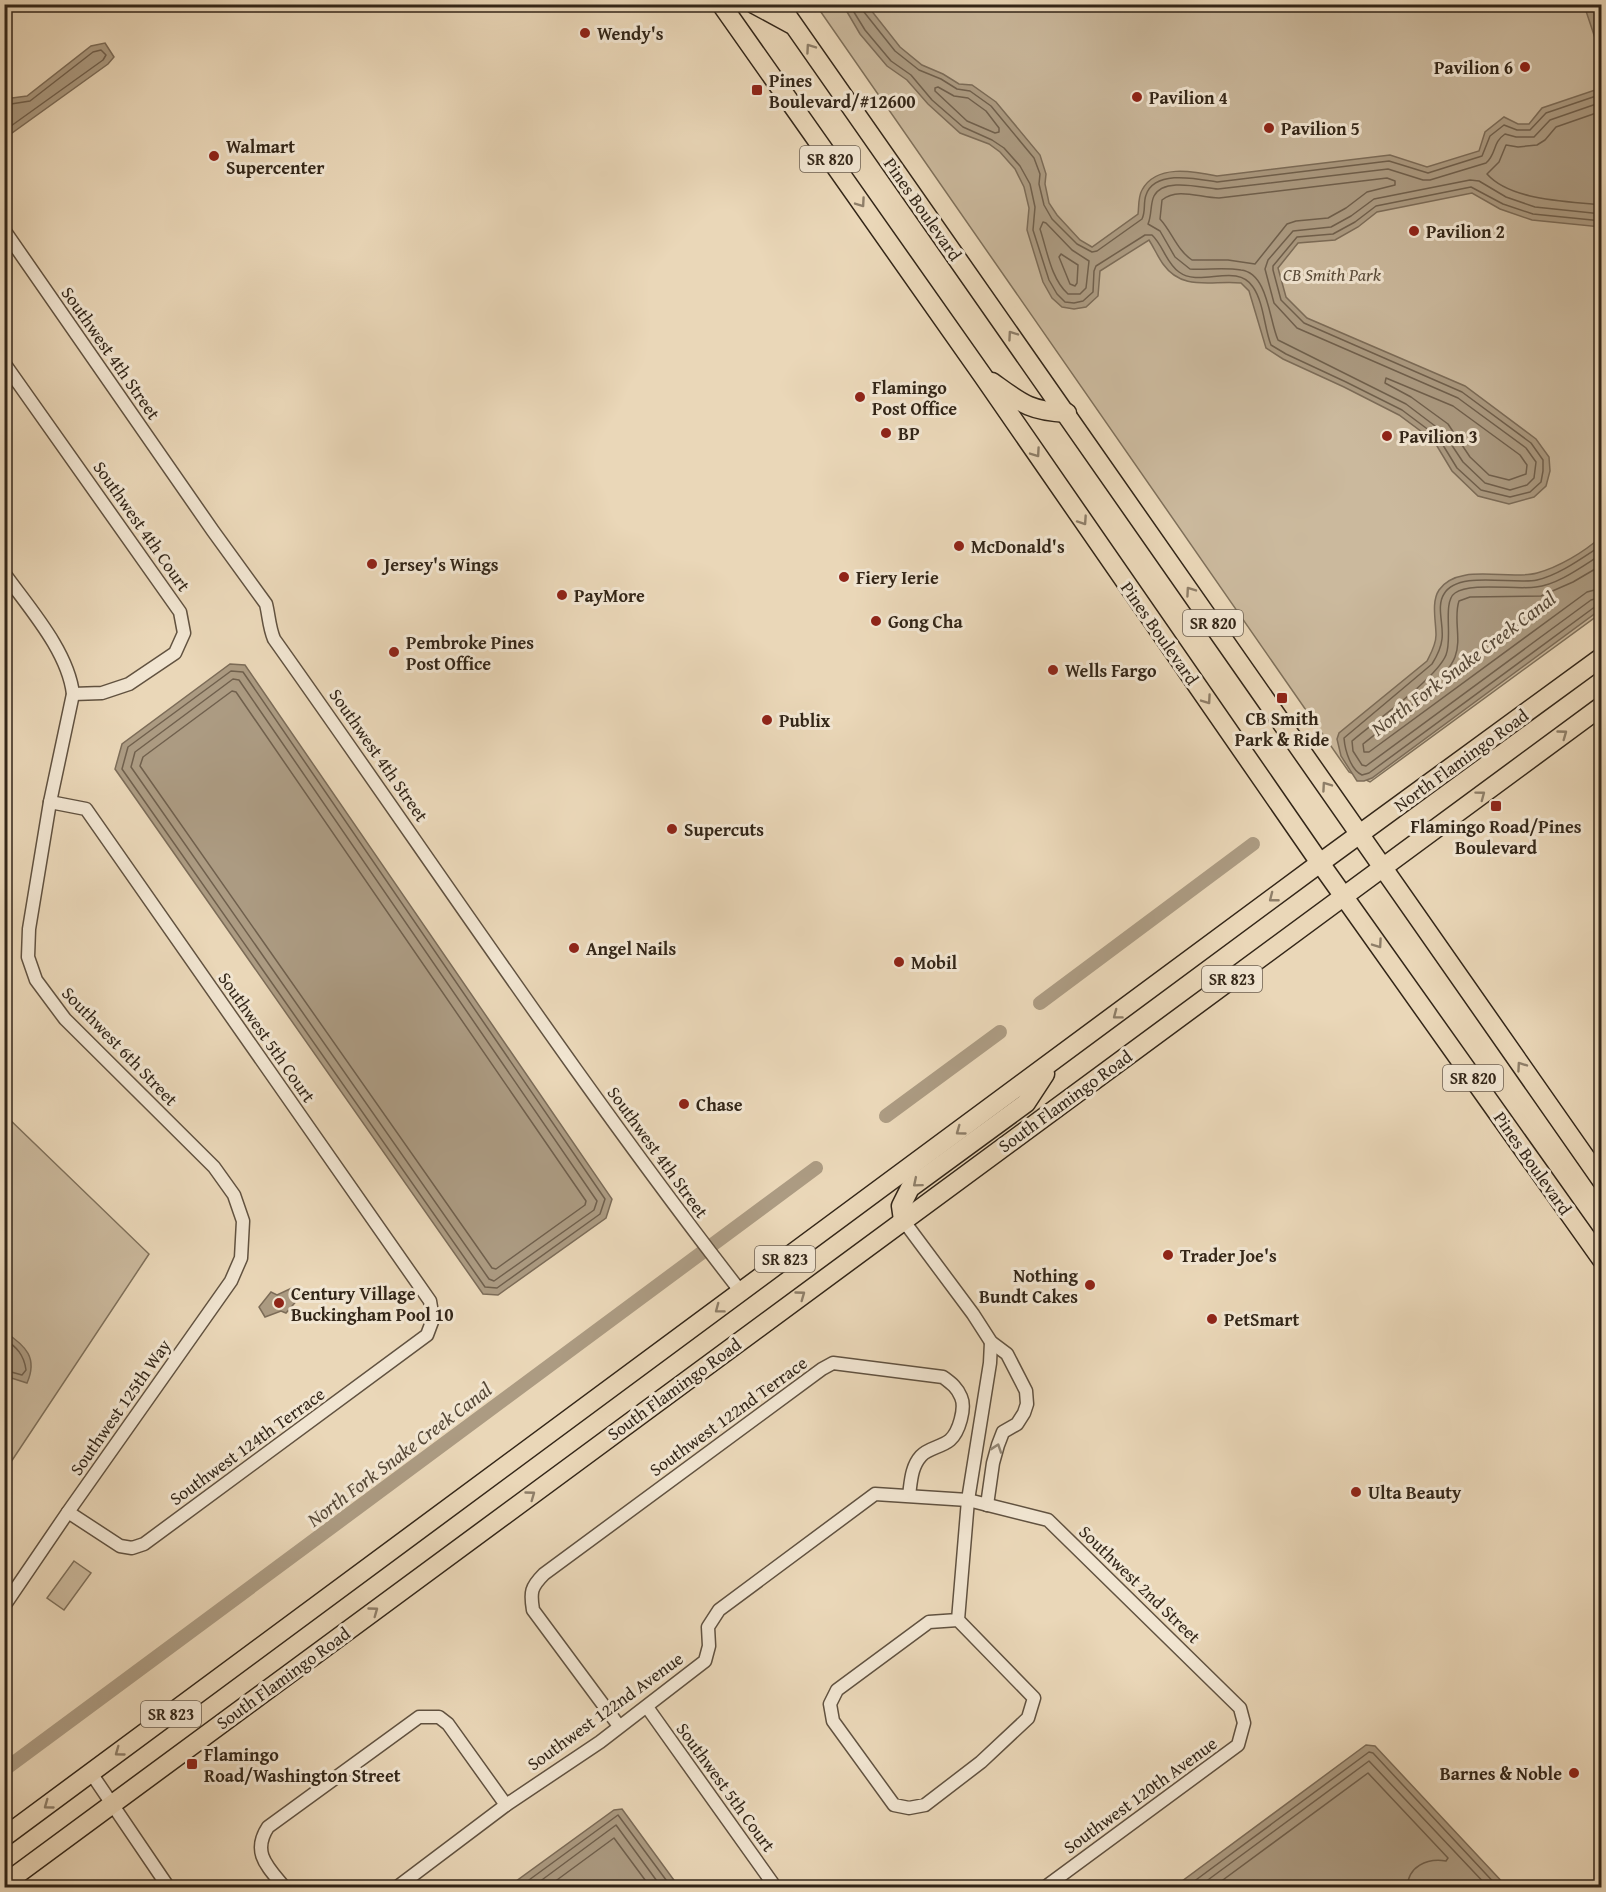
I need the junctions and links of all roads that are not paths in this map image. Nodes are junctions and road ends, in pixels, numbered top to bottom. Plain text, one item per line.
1 (721, 4) edge
2 (754, 4) edge
3 (779, 4) edge
4 (795, 27) junction
5 (4, 230) edge
6 (4, 363) edge
7 (983, 376) junction
8 (1066, 413) junction
9 (4, 573) edge
10 (1602, 657) edge
11 (73, 694) junction
12 (1602, 706) edge
13 (50, 802) junction
14 (1359, 834) junction
15 (1320, 863) junction
16 (1383, 868) junction
17 (1344, 896) junction
18 (1053, 1062) junction
19 (1602, 1181) edge
20 (903, 1220) junction
21 (243, 1221) joint
22 (1602, 1260) edge
23 (741, 1292) junction
24 (434, 1319) joint
25 (991, 1342) junction
26 (909, 1495) junction
27 (968, 1500) junction
28 (987, 1505) junction
29 (68, 1512) junction
30 (4, 1606) edge
31 (958, 1620) junction
32 (647, 1707) junction
33 (1244, 1723) joint
34 (619, 1726) junction
35 (91, 1773) junction
36 (113, 1804) junction
37 (506, 1805) junction
38 (4, 1837) edge
39 (4, 1884) edge
40 (169, 1887) edge
41 (285, 1887) edge
42 (396, 1887) edge
43 (776, 1887) edge
44 (1044, 1887) edge

1 -> 7 highway, Pines Boulevard / SR 820
2 - 4 highway
3 - 4 highway, Pines Boulevard / SR 820
8 -> 4 highway, Pines Boulevard / SR 820
5 - 23 street, Southwest 4th Street
6 - 11 street, Southwest 4th Court
7 - 8 highway
7 -> 15 highway, Pines Boulevard / SR 820
14 -> 8 highway, Pines Boulevard / SR 820
9 - 11 street, Southwest 6th Street
10 - 14 highway, North Flamingo Road / SR 823
11 - 13 street, Southwest 6th Street
16 -> 12 highway, SR 823
13 - 21 street, Southwest 6th Street
13 - 24 street, Southwest 5th Court
14 - 15 highway, North Flamingo Road / SR 823
14 - 16 highway, Pines Boulevard / SR 820
15 - 17 highway, Pines Boulevard / SR 820
15 -> 18 highway, South Flamingo Road / SR 823
16 - 17 highway, SR 823
19 -> 16 highway, Pines Boulevard / SR 820
17 - 20 highway, South Flamingo Road / SR 823
17 -> 22 highway, Pines Boulevard / SR 820
18 -> 20 highway
18 -> 23 highway, South Flamingo Road / SR 823
20 - 25 street
36 -> 20 highway, South Flamingo Road / SR 823
21 - 29 street, Southwest 125th Way
23 -> 35 highway, South Flamingo Road / SR 823
24 - 29 street, Southwest 124th Terrace
25 - 27 street
28 -> 25 street
26 - 27 street, Southwest 122nd Avenue
26 - 32 street, Southwest 122nd Avenue
26 - 34 street, Southwest 122nd Terrace
27 - 28 street, Southwest 2nd Street
27 - 31 street
28 - 33 street, Southwest 2nd Street
29 - 30 street, Southwest 125th Way
31 - 31 street
32 - 34 street, Southwest 122nd Avenue
32 - 43 street, Southwest 5th Court
33 - 44 street, Southwest 120th Avenue
34 - 37 street, Southwest 122nd Avenue
35 - 36 street
35 -> 38 highway, South Flamingo Road / SR 823
36 - 39 highway, South Flamingo Road / SR 823
36 - 40 street
37 - 41 street
37 - 42 street, Southwest 122nd Avenue

